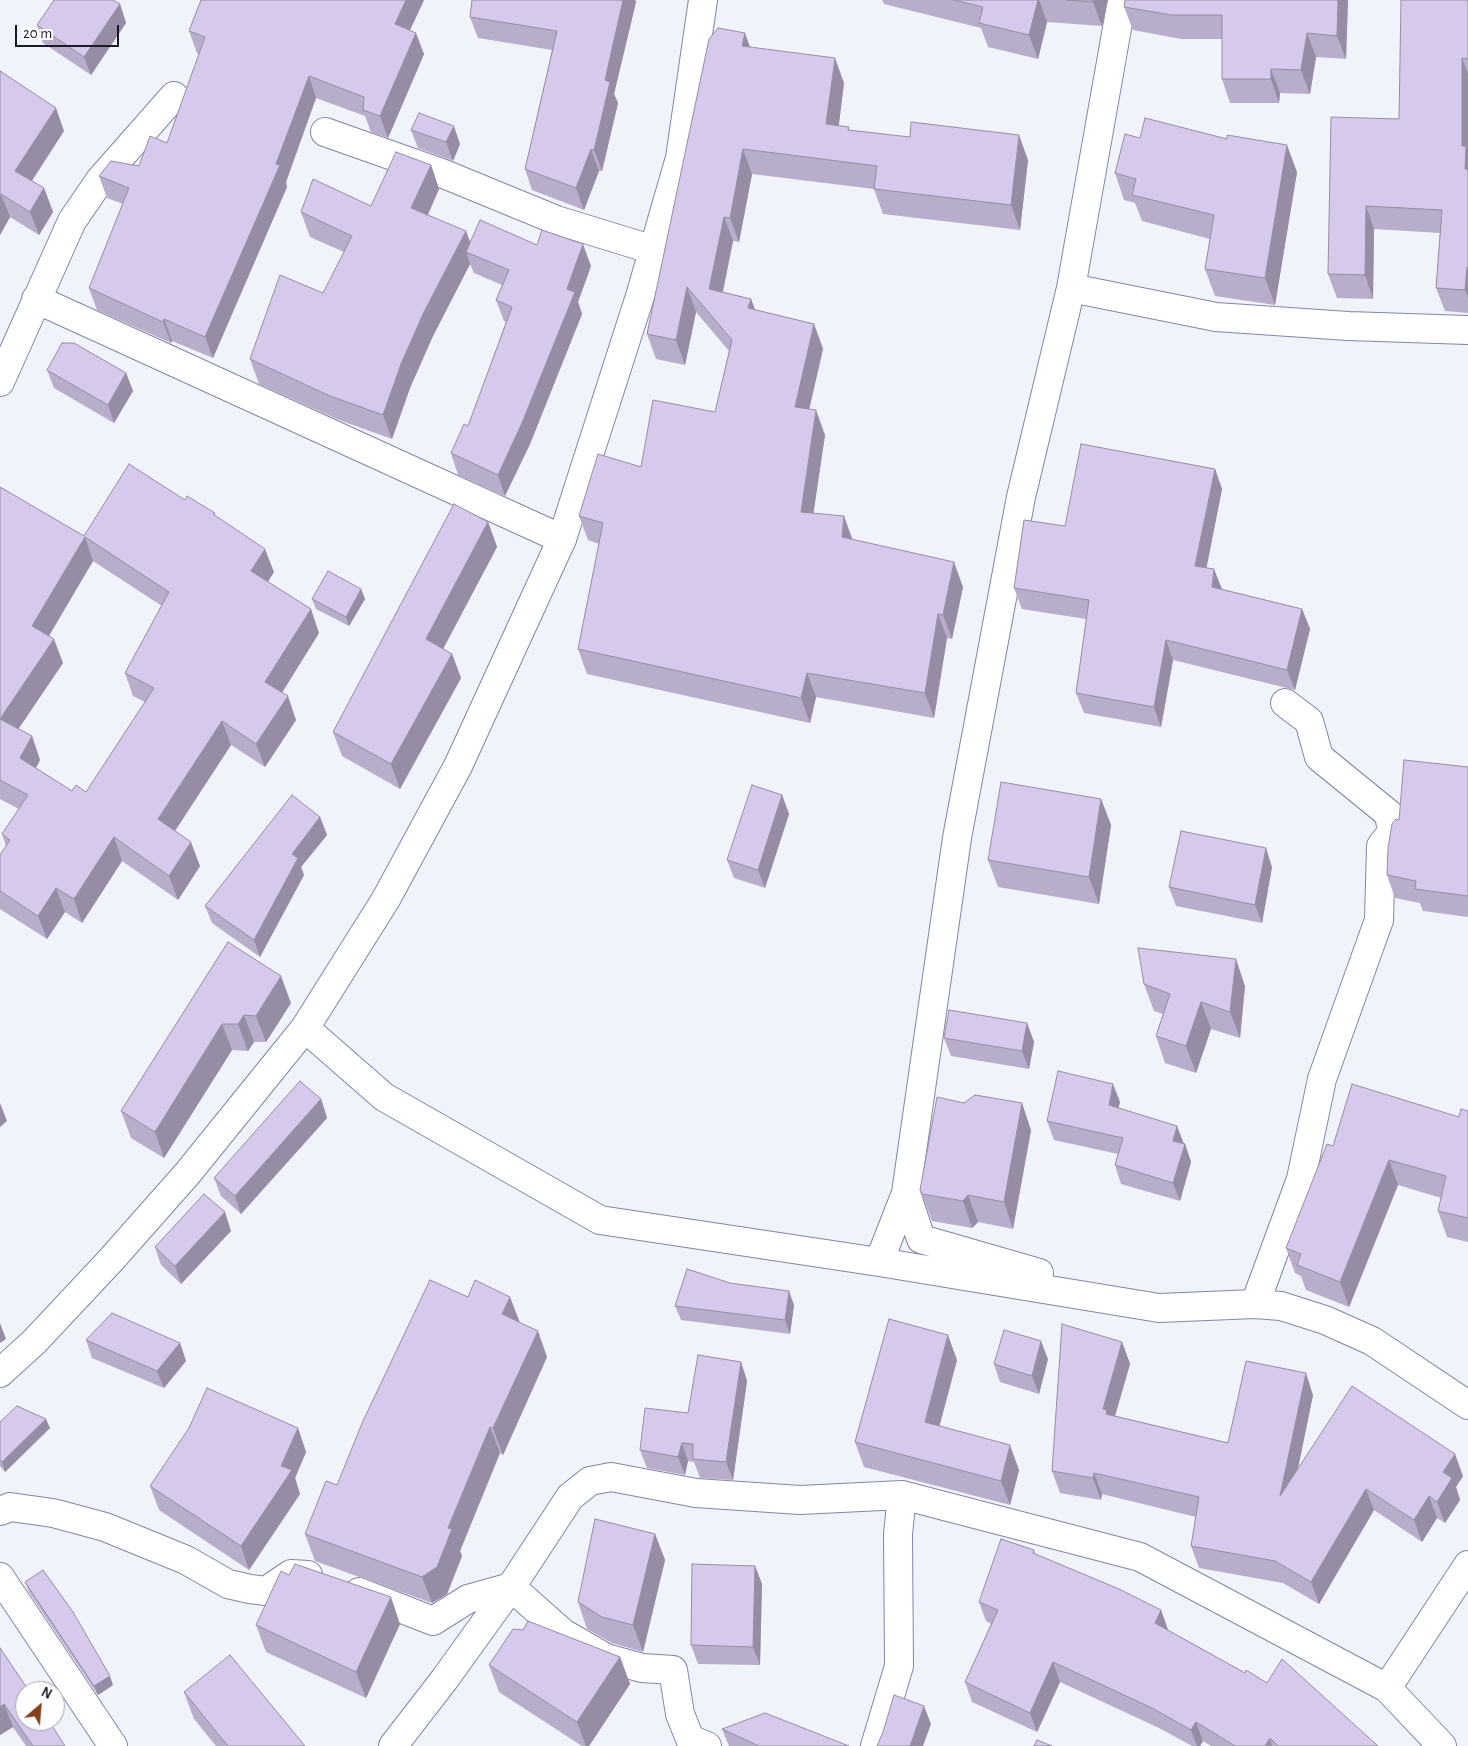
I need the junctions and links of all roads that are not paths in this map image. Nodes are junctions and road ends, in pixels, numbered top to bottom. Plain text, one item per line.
1 (703, 0) edge
2 (1122, 0) edge
3 (174, 96) dead end
4 (325, 132) dead end
5 (654, 250) junction
6 (1071, 288) junction
7 (36, 299) junction
8 (1468, 330) edge
9 (0, 382) edge
10 (562, 539) junction
11 (1285, 703) dead end
12 (305, 1028) junction
13 (906, 1194) junction
14 (879, 1262) junction
15 (1255, 1304) junction
16 (1159, 1308) junction
17 (0, 1373) edge
18 (1468, 1405) edge
19 (902, 1496) junction
20 (0, 1511) edge
21 (1468, 1565) edge
22 (0, 1577) edge
23 (511, 1587) junction
24 (1387, 1688) junction
25 (113, 1746) edge
26 (393, 1746) edge
27 (707, 1746) edge
28 (875, 1746) edge
29 (1442, 1746) edge

1 - 5 street
2 - 6 street
3 - 7 street
4 - 5 street
5 - 10 street
6 - 8 street
6 - 13 street
7 - 9 street
7 - 10 street
10 - 12 street
11 - 15 street
12 - 14 street
12 - 17 street
13 - 14 street
13 - 16 street
14 - 16 street
15 - 16 street
15 - 18 street
19 - 23 street
19 - 24 street
19 - 28 street
20 - 23 street
21 - 24 street
22 - 25 street
23 - 26 street
23 - 27 street
24 - 29 street

